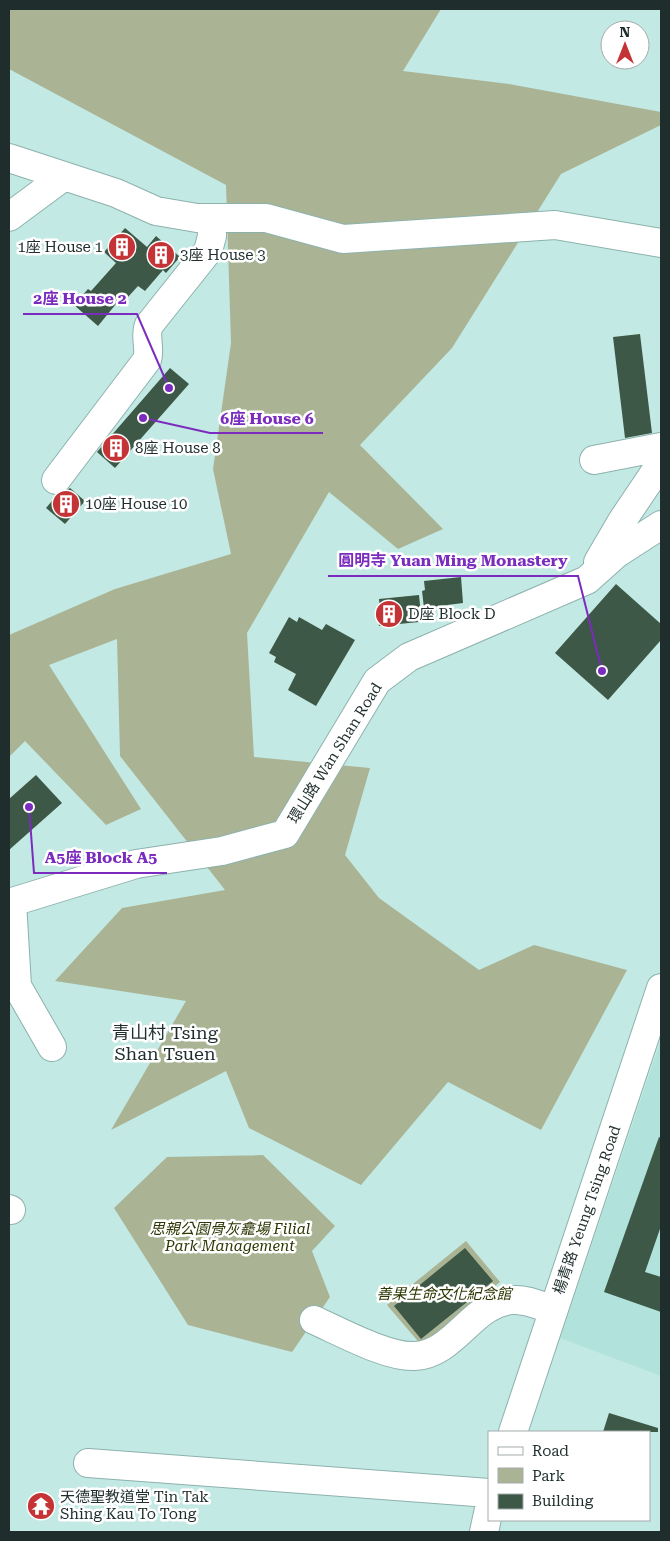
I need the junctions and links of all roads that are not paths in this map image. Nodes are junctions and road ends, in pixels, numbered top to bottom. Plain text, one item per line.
1 (9, 158) edge
2 (63, 176) junction
3 (9, 217) edge
4 (211, 218) junction
5 (661, 243) edge
6 (661, 447) edge
7 (594, 460) dead end
8 (661, 463) edge
9 (56, 480) dead end
10 (661, 525) edge
11 (587, 580) junction
12 (10, 903) edge
13 (661, 988) edge
14 (52, 1047) dead end
15 (554, 1310) junction
16 (314, 1320) dead end
17 (513, 1431) edge
18 (88, 1463) dead end
19 (488, 1493) edge
20 (488, 1514) edge
21 (484, 1532) edge

1 - 2 street
2 - 3 street
2 - 4 street
4 - 5 street
4 - 9 street
6 - 7 street
8 - 11 street
10 - 11 street, 環山路 Wan Shan Road
11 - 12 street, 環山路 Wan Shan Road
12 - 14 street
13 - 15 street, 楊青路 Yeung Tsing Road
15 - 16 street
15 - 17 street, 楊青路 Yeung Tsing Road
18 - 19 street
20 - 21 street

